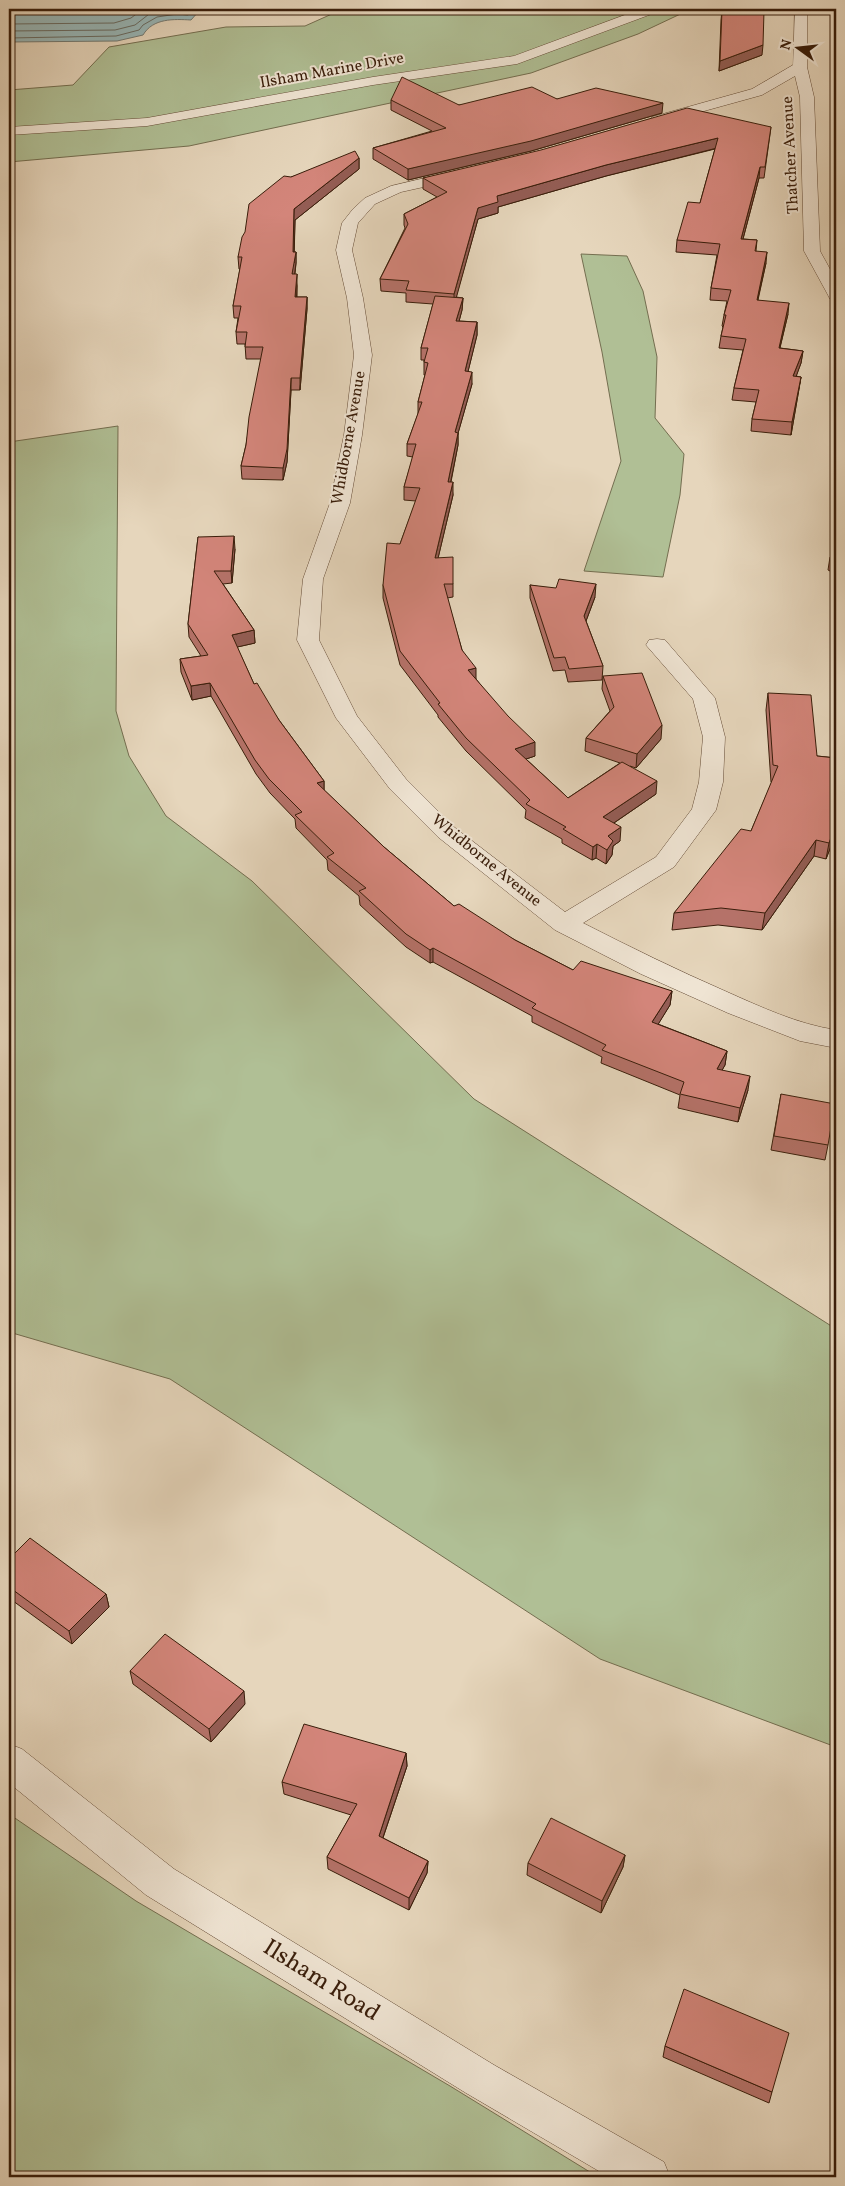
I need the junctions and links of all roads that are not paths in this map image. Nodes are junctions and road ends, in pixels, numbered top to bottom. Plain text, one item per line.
1 (652, 9) edge
2 (800, 9) edge
3 (800, 67) junction
4 (757, 92) junction
5 (807, 97) junction
6 (636, 126) edge
7 (9, 131) edge
8 (482, 170) edge
9 (836, 295) edge
10 (657, 645) dead end
11 (564, 924) junction
12 (836, 1039) edge
13 (9, 1761) edge
14 (649, 2177) edge

1 - 7 street, Ilsham Marine Drive
2 - 3 street, Thatcher Avenue
3 - 4 street
3 - 5 street, Thatcher Avenue
4 - 5 street
4 - 6 street
5 - 9 street, Thatcher Avenue
8 - 11 street, Whidborne Avenue
10 - 11 street
11 - 12 street, Whidborne Avenue
13 - 14 street, Ilsham Road

